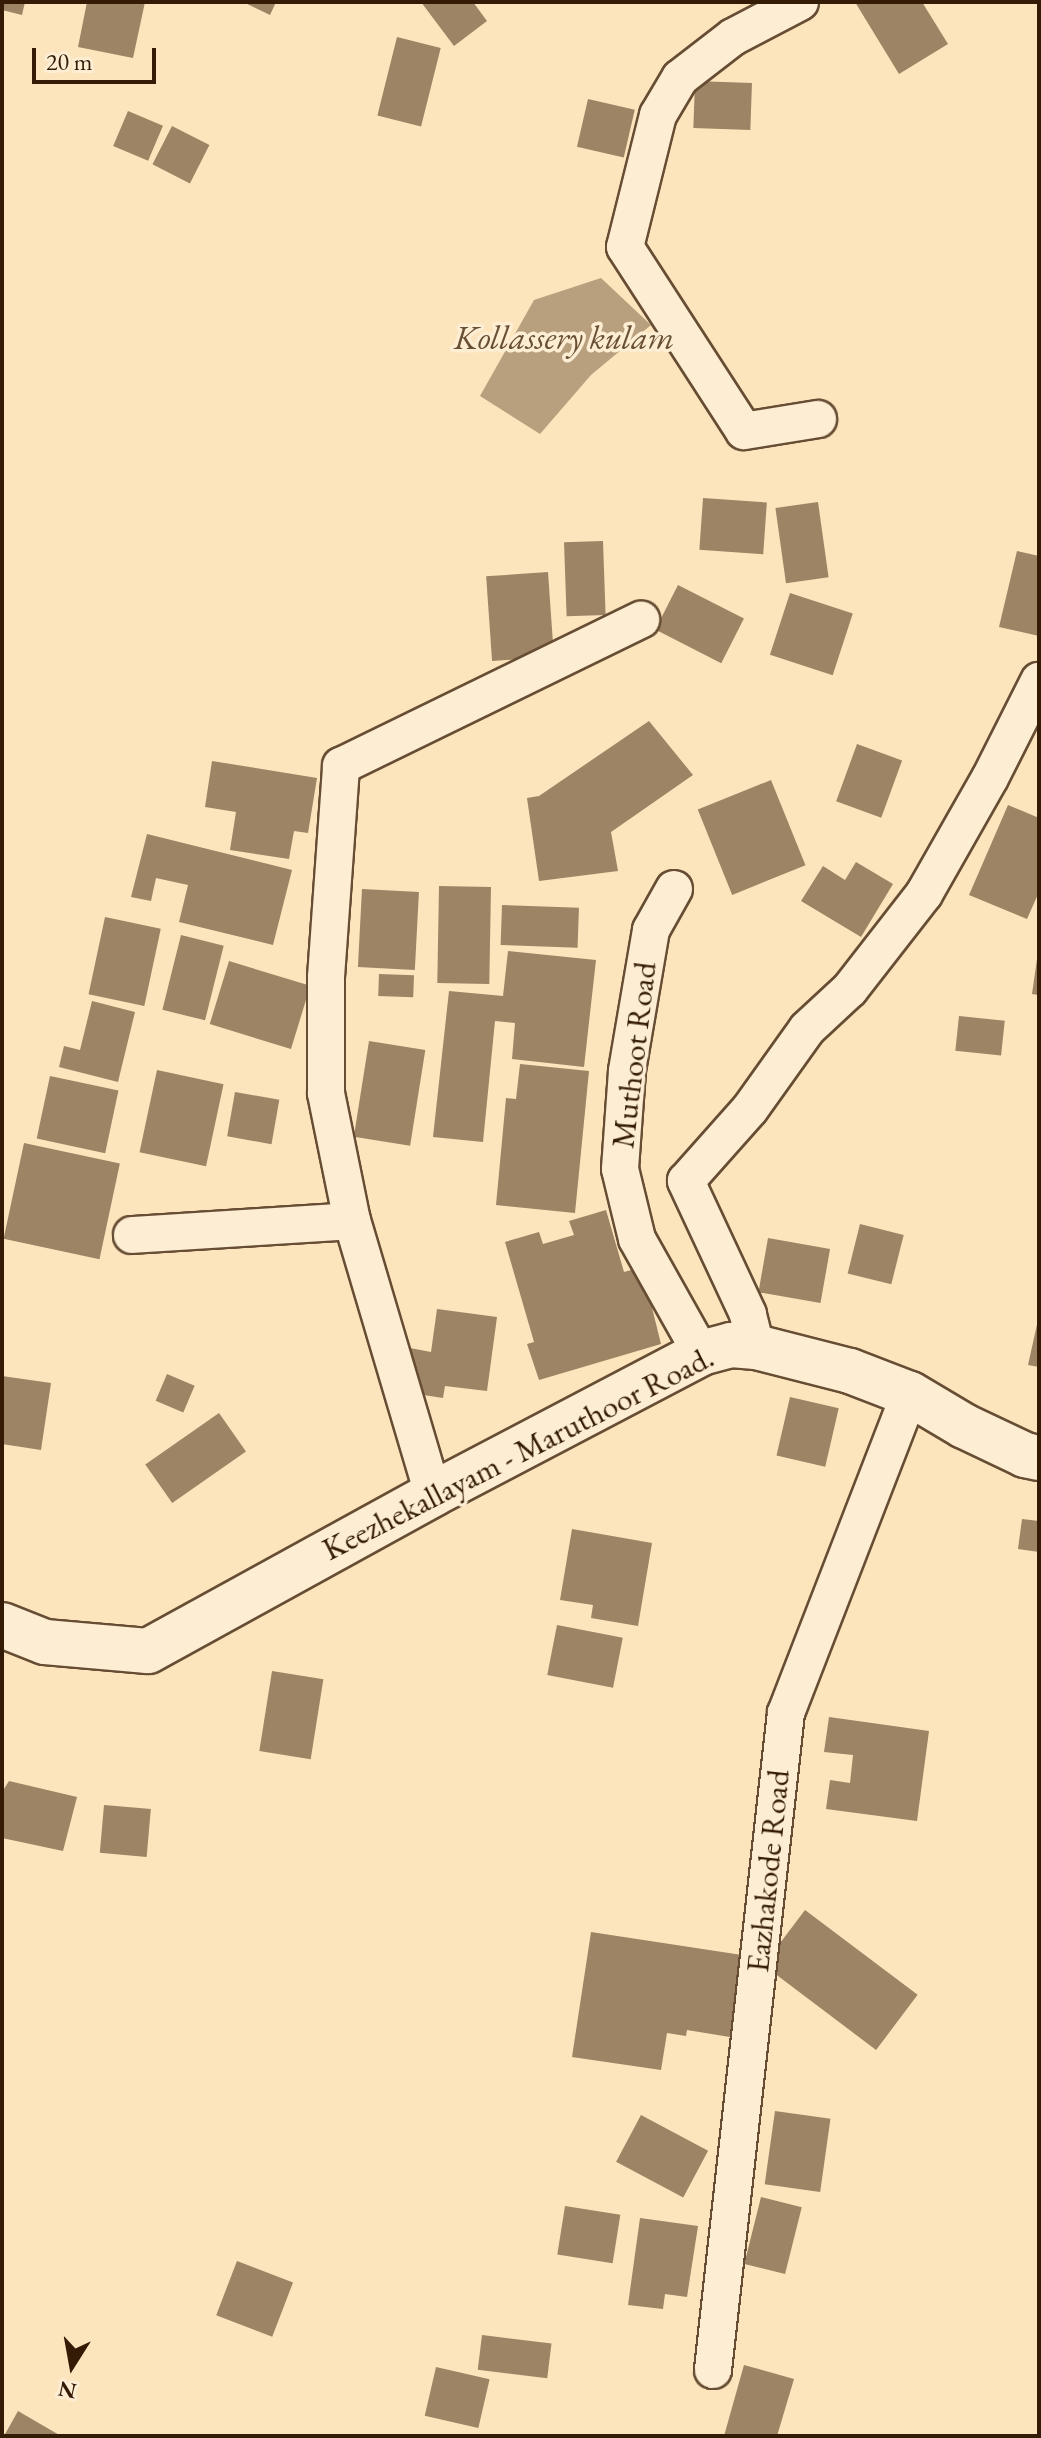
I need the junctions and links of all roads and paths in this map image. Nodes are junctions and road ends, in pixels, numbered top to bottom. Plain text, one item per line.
1 (800, 2) edge
2 (818, 419) dead end
3 (641, 620) dead end
4 (1039, 681) edge
5 (674, 889) dead end
6 (352, 1221) junction
7 (132, 1235) dead end
8 (756, 1347) junction
9 (701, 1353) junction
10 (910, 1394) junction
11 (1039, 1458) edge
12 (433, 1494) junction
13 (2, 1625) edge
14 (713, 2370) dead end

1 - 2 street
3 - 6 street
4 - 8 street
5 - 9 street, Muthoot Road
6 - 7 street
6 - 12 street
8 - 9 street, Keezhekallayam - Maruthoor Road.
8 - 10 street, Keezhekallayam - Maruthoor Road.
9 - 12 street, Keezhekallayam - Maruthoor Road.
10 - 11 street, Keezhekallayam - Maruthoor Road.
10 - 14 street, Eazhakode Road
12 - 13 street, Keezhekallayam - Maruthoor Road.

